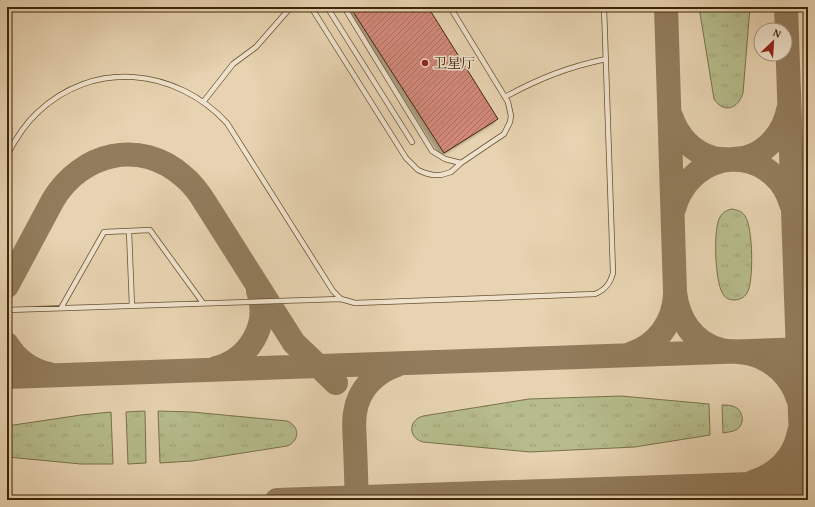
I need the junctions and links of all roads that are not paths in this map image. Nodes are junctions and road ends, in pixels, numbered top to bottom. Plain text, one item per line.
1 (291, 7) edge
2 (311, 7) edge
3 (327, 7) edge
4 (344, 7) edge
5 (450, 7) edge
6 (604, 7) edge
7 (606, 59) junction
8 (506, 97) junction
9 (204, 101) junction
10 (412, 142) dead end
11 (7, 155) edge
12 (461, 163) junction
13 (129, 231) junction
14 (341, 299) junction
15 (203, 303) junction
16 (132, 306) junction
17 (61, 308) junction
18 (7, 310) edge

1 - 9 lane
2 - 12 lane
3 - 10 lane
4 - 12 lane
5 - 8 lane
6 - 7 lane
7 - 8 lane
7 - 14 lane
8 - 12 lane
9 - 11 lane
9 - 14 lane
13 - 15 lane
13 - 16 lane
13 - 17 lane
14 - 15 lane
15 - 16 lane
16 - 17 lane
17 - 18 lane

